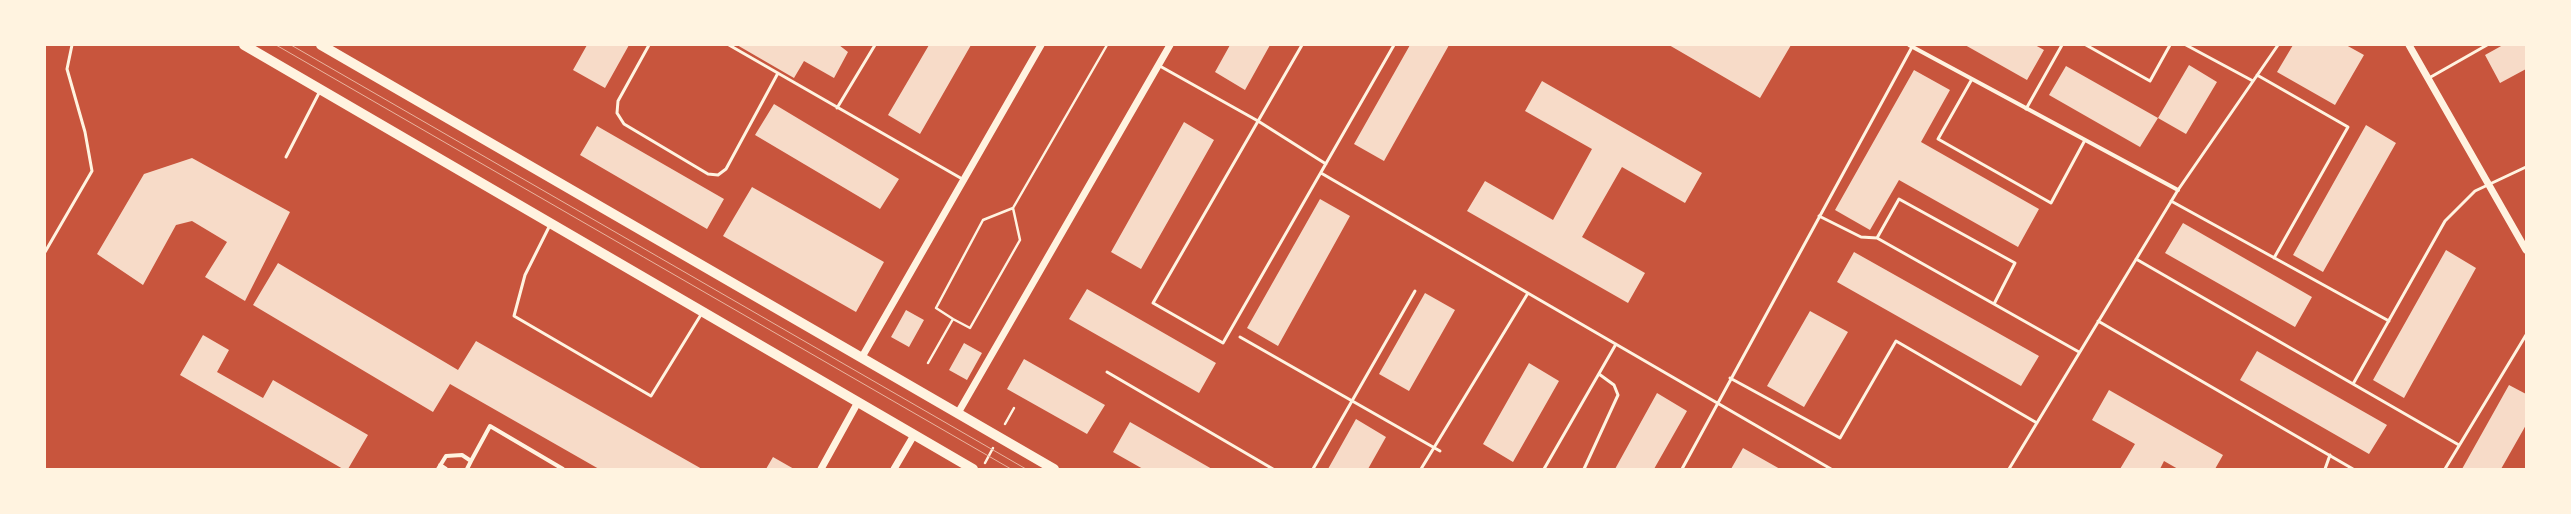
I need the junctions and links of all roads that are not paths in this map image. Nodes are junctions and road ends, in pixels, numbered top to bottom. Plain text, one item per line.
1 (72, 45) edge
2 (244, 45) edge
3 (321, 45) edge
4 (649, 45) edge
5 (729, 45) edge
6 (875, 45) edge
7 (1041, 45) edge
8 (1170, 45) edge
9 (1302, 45) edge
10 (1394, 45) edge
11 (2062, 45) edge
12 (2086, 45) edge
13 (2170, 45) edge
14 (2186, 45) edge
15 (2278, 45) edge
16 (2409, 45) edge
17 (2487, 45) edge
18 (1911, 46) edge
19 (1158, 65) junction
20 (778, 73) junction
21 (2257, 75) junction
22 (2429, 78) junction
23 (1972, 79) junction
24 (2253, 81) junction
25 (321, 90) junction
26 (837, 108) junction
27 (2026, 109) junction
28 (1258, 121) junction
29 (2085, 140) junction
30 (286, 158) dead end
31 (1326, 164) junction
32 (2526, 167) edge
33 (1321, 173) junction
34 (964, 180) junction
35 (2490, 185) junction
36 (2178, 190) junction
37 (2171, 201) junction
38 (1819, 216) junction
39 (551, 223) junction
40 (1877, 238) junction
41 (2526, 250) edge
42 (45, 252) edge
43 (2274, 258) junction
44 (2136, 259) junction
45 (1415, 291) dead end
46 (1528, 293) junction
47 (1994, 304) junction
48 (703, 311) junction
49 (2098, 321) junction
50 (2389, 321) junction
51 (2526, 336) edge
52 (1240, 337) dead end
53 (1616, 344) junction
54 (2079, 352) junction
55 (862, 357) junction
56 (1107, 372) dead end
57 (1599, 374) junction
58 (1730, 378) junction
59 (2353, 384) junction
60 (1351, 401) junction
61 (858, 402) junction
62 (1717, 403) junction
63 (958, 413) junction
64 (2037, 423) junction
65 (914, 435) junction
66 (2459, 445) junction
67 (1433, 448) junction
68 (1440, 451) dead end
69 (2330, 455) junction
70 (472, 460) junction
71 (439, 467) edge
72 (446, 469) edge
73 (467, 469) edge
74 (563, 469) edge
75 (821, 469) edge
76 (894, 469) edge
77 (973, 469) edge
78 (1054, 469) edge
79 (1273, 469) edge
80 (1313, 469) edge
81 (1421, 469) edge
82 (1544, 469) edge
83 (1584, 469) edge
84 (1682, 469) edge
85 (1831, 469) edge
86 (2008, 469) edge
87 (2325, 469) edge
88 (2353, 469) edge
89 (2445, 469) edge

1 - 42 lane
2 - 25 main road
3 - 55 main road
4 - 20 lane
5 - 20 lane
6 - 26 lane
7 - 34 street
8 - 19 street
9 - 28 lane
10 - 31 lane
11 - 27 lane
12 - 13 lane
14 - 24 lane
15 - 21 lane
16 - 22 street
17 - 22 lane
18 - 23 street
18 - 38 lane
19 - 28 lane
19 - 63 street
20 - 26 lane
21 - 24 lane
21 - 43 lane
22 - 35 street
23 - 27 street
23 - 29 lane
24 - 36 lane
25 - 30 lane
25 - 39 main road
26 - 34 lane
27 - 29 street
28 - 31 lane
28 - 33 lane
29 - 36 street
31 - 33 lane
32 - 35 lane
33 - 46 lane
34 - 55 street
35 - 41 street
35 - 50 lane
36 - 37 lane
37 - 43 lane
37 - 44 lane
38 - 40 lane
38 - 58 lane
39 - 48 main road
39 - 48 lane
40 - 47 lane
40 - 47 lane
43 - 50 lane
44 - 49 lane
44 - 59 lane
45 - 60 lane
46 - 53 lane
46 - 67 lane
47 - 54 lane
48 - 61 main road
49 - 54 lane
49 - 69 lane
50 - 59 lane
51 - 66 lane
52 - 60 lane
53 - 57 lane
53 - 62 lane
54 - 64 lane
55 - 63 main road
56 - 79 lane
57 - 82 lane
57 - 83 lane
58 - 62 lane
58 - 64 lane
59 - 66 lane
60 - 67 lane
60 - 80 lane
61 - 65 main road
61 - 75 street
62 - 84 lane
62 - 85 lane
63 - 78 main road
64 - 86 lane
65 - 76 street
65 - 77 main road
66 - 89 lane
67 - 68 lane
67 - 81 lane
69 - 87 lane
69 - 88 lane
70 - 71 street
70 - 73 street
70 - 74 street
71 - 72 street

